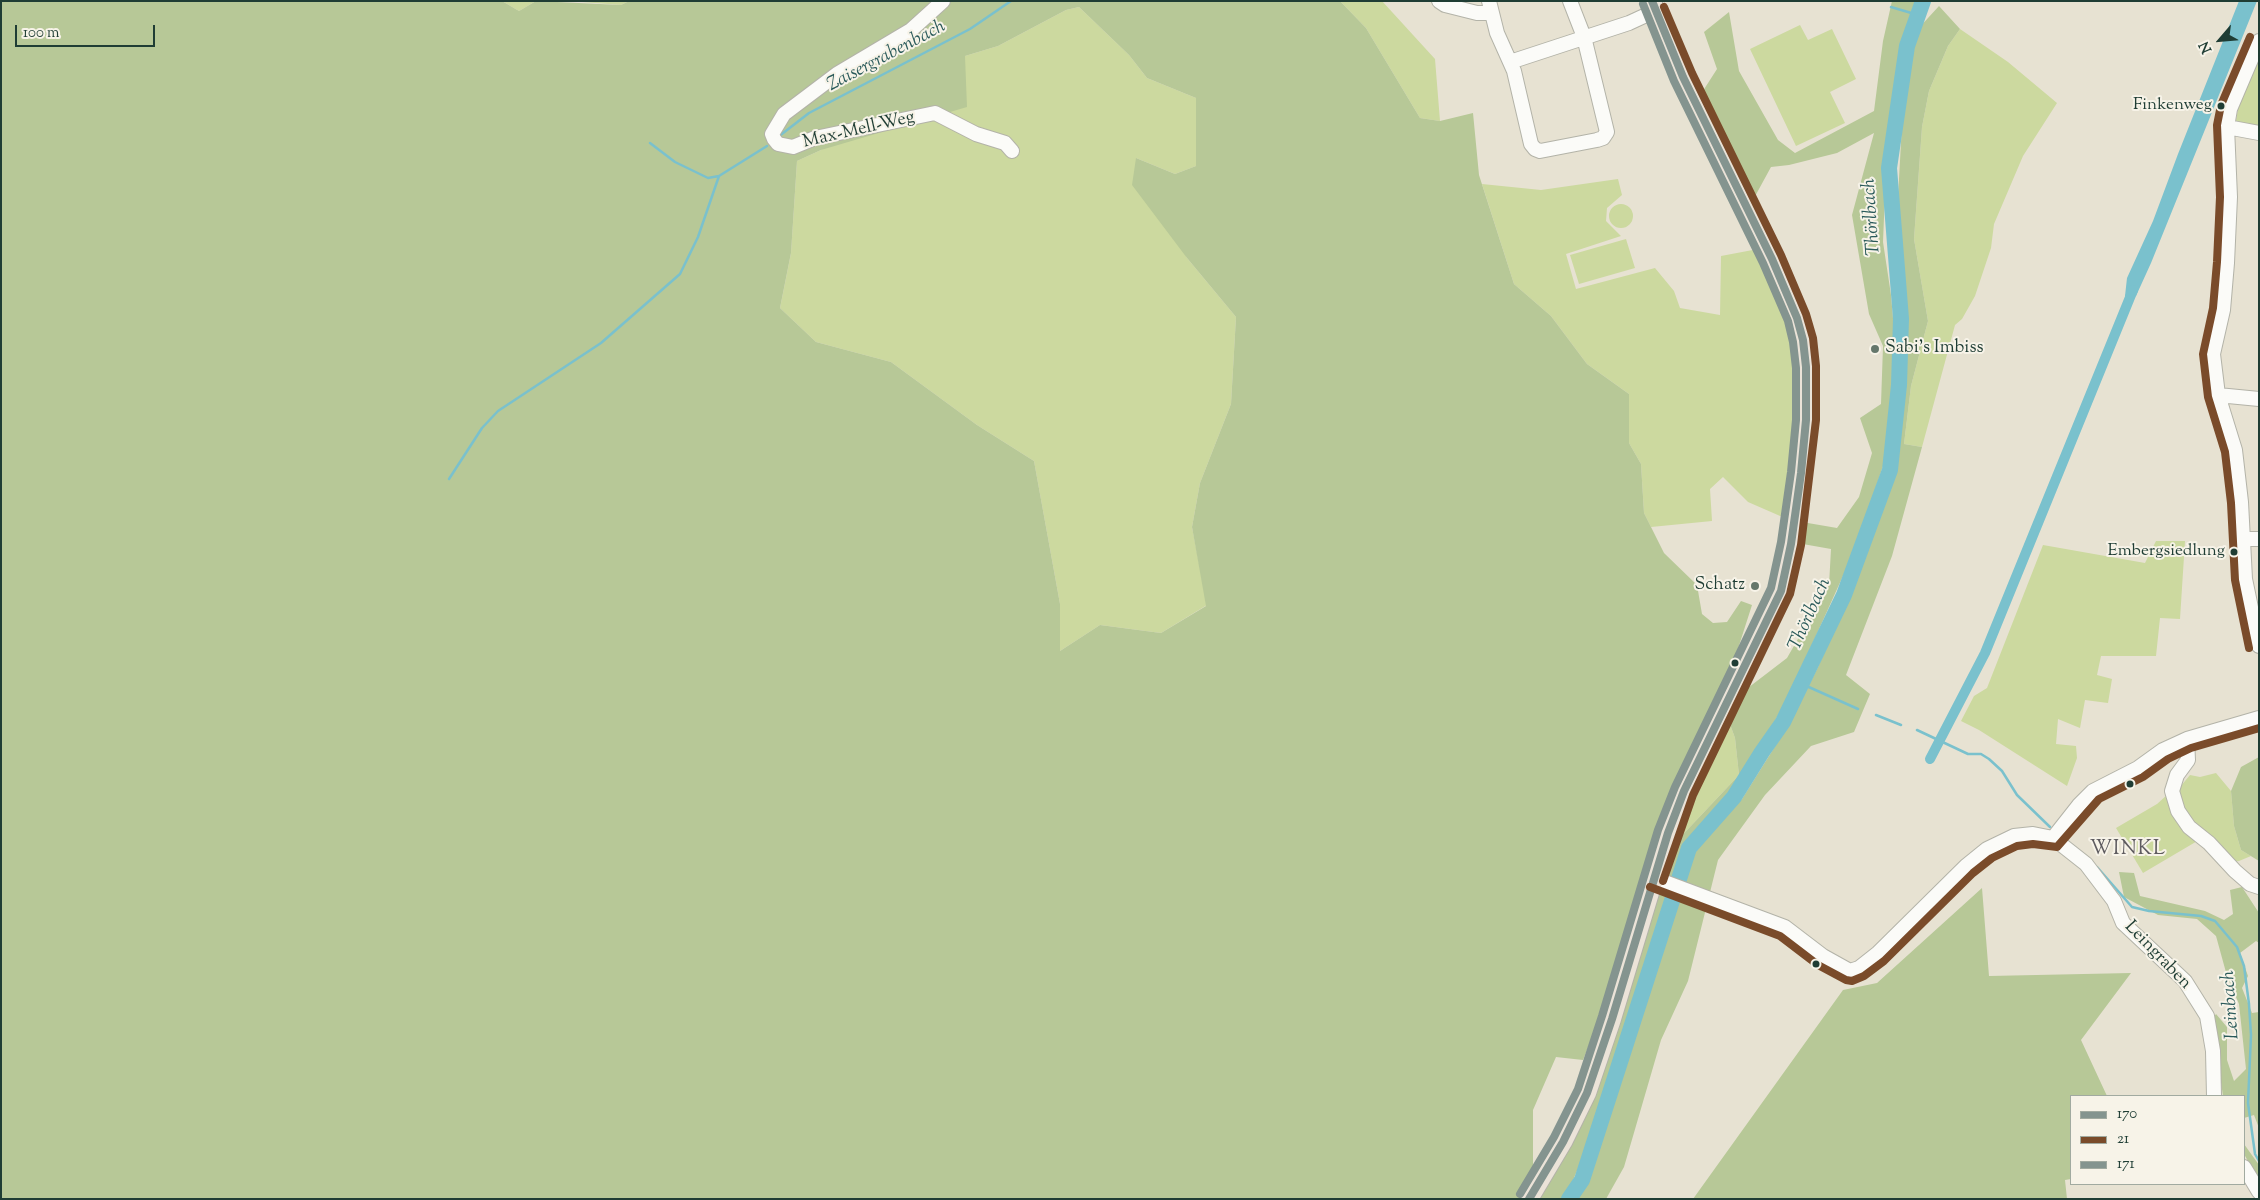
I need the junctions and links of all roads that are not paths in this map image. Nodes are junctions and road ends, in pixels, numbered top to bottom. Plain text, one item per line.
1 (944, 1) edge
2 (1440, 1) edge
3 (1570, 1) edge
4 (1654, 6) edge
5 (1490, 7) edge
6 (1584, 37) junction
7 (2258, 45) edge
8 (1510, 62) junction
9 (2227, 127) junction
10 (2259, 133) edge
11 (1012, 151) dead end
12 (2218, 395) junction
13 (2259, 399) edge
14 (2243, 538) junction
15 (2259, 539) edge
16 (2259, 646) edge
17 (2259, 718) edge
18 (2187, 739) junction
19 (2053, 838) junction
20 (1656, 879) junction
21 (2259, 887) edge
22 (2214, 1095) edge
23 (2245, 1169) edge
24 (2259, 1192) edge
25 (1529, 1199) edge

1 - 11 street, Max-Mell-Weg
2 - 5 street
3 - 6 street
4 - 6 street
4 - 20 main road
5 - 8 street
6 - 8 street
6 - 8 street
7 - 9 street
9 - 10 street
9 - 12 street
12 - 13 street
12 - 14 street
14 - 15 street
14 - 16 street
17 - 18 street
18 - 19 street
18 - 21 street
19 - 20 street
19 - 22 street, Leingraben
20 - 25 main road
23 - 24 street

